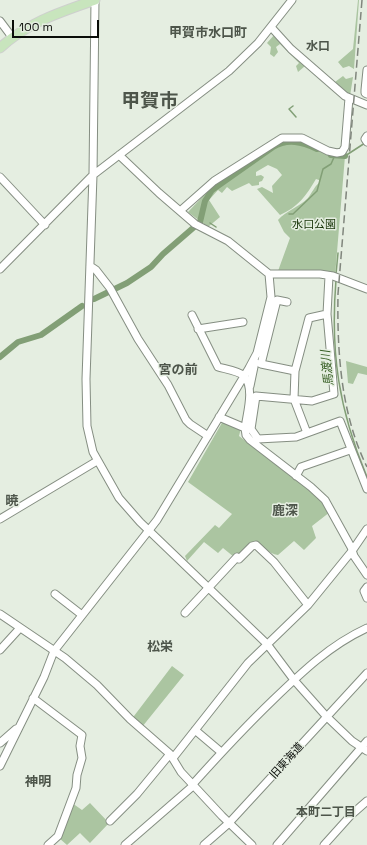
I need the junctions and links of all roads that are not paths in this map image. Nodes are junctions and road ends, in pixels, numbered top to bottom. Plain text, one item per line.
1 (96, 0) edge
2 (292, 0) edge
3 (0, 21) edge
4 (271, 27) junction
5 (12, 37) junction
6 (0, 48) edge
7 (367, 70) edge
8 (367, 94) edge
9 (349, 98) junction
10 (367, 105) edge
11 (119, 154) junction
12 (93, 175) junction
13 (0, 177) edge
14 (180, 211) junction
15 (45, 225) junction
16 (90, 266) junction
17 (0, 269) edge
18 (269, 274) junction
19 (333, 277) junction
20 (367, 289) edge
21 (287, 302) dead end
22 (327, 314) junction
23 (192, 315) dead end
24 (243, 322) dead end
25 (198, 329) junction
26 (257, 353) junction
27 (295, 371) junction
28 (244, 376) junction
29 (250, 386) junction
30 (294, 399) junction
31 (219, 418) junction
32 (245, 428) junction
33 (307, 433) junction
34 (208, 436) junction
35 (350, 450) junction
36 (97, 461) junction
37 (296, 476) junction
38 (367, 489) edge
39 (0, 520) edge
40 (367, 529) edge
41 (149, 530) junction
42 (352, 551) junction
43 (367, 575) edge
44 (367, 587) edge
45 (208, 588) junction
46 (55, 594) dead end
47 (367, 598) edge
48 (308, 605) junction
49 (184, 613) dead end
50 (0, 614) edge
51 (82, 615) junction
52 (20, 628) junction
53 (367, 628) edge
54 (268, 644) junction
55 (0, 650) edge
56 (54, 651) junction
57 (367, 673) edge
58 (294, 680) junction
59 (33, 698) junction
60 (326, 716) junction
61 (20, 726) junction
62 (195, 730) junction
63 (0, 743) edge
64 (366, 747) edge
65 (221, 752) junction
66 (171, 756) junction
67 (0, 766) edge
68 (194, 784) junction
69 (367, 801) edge
70 (110, 821) dead end
71 (229, 823) junction
72 (48, 845) edge
73 (125, 845) edge
74 (204, 845) edge
75 (252, 845) edge
76 (277, 845) edge
77 (324, 845) edge

1 - 5 main road
1 - 12 street
2 - 4 street
3 - 5 street
4 - 9 street
4 - 11 street
5 - 6 main road
7 - 8 street
9 - 10 street
9 - 14 street
11 - 12 street
11 - 14 street
12 - 15 street
12 - 16 street
13 - 15 street
14 - 18 street
15 - 17 street
16 - 34 street
16 - 36 street
18 - 19 street
18 - 26 street
19 - 20 street
19 - 22 street
21 - 27 street
22 - 27 street
22 - 30 street
23 - 25 street
24 - 25 street
25 - 28 street
26 - 28 street
26 - 29 street
27 - 30 street
28 - 29 street
28 - 31 street
29 - 32 street
30 - 33 street
30 - 33 street
31 - 32 street
31 - 34 street
32 - 37 street
33 - 35 street
34 - 41 street
35 - 37 street
35 - 38 street
36 - 39 street
36 - 41 street
37 - 42 street
40 - 42 street
41 - 45 street
41 - 51 street
42 - 43 street
42 - 48 street
44 - 47 street
45 - 48 street
45 - 49 street
45 - 54 street
46 - 51 street
48 - 54 street
50 - 52 street
51 - 56 street
52 - 55 street
52 - 56 street
53 - 58 street
54 - 58 street
54 - 62 street
56 - 59 street
56 - 66 street
57 - 60 street, 旧東海道
58 - 60 street
58 - 65 street
59 - 61 street
59 - 72 street
60 - 64 street
60 - 71 street, 旧東海道
61 - 63 street
61 - 67 street
62 - 65 street
62 - 66 street
64 - 76 street
65 - 68 street
66 - 68 street
66 - 70 street
68 - 71 street
68 - 73 street
69 - 77 street
71 - 74 street, 旧東海道
71 - 75 street

